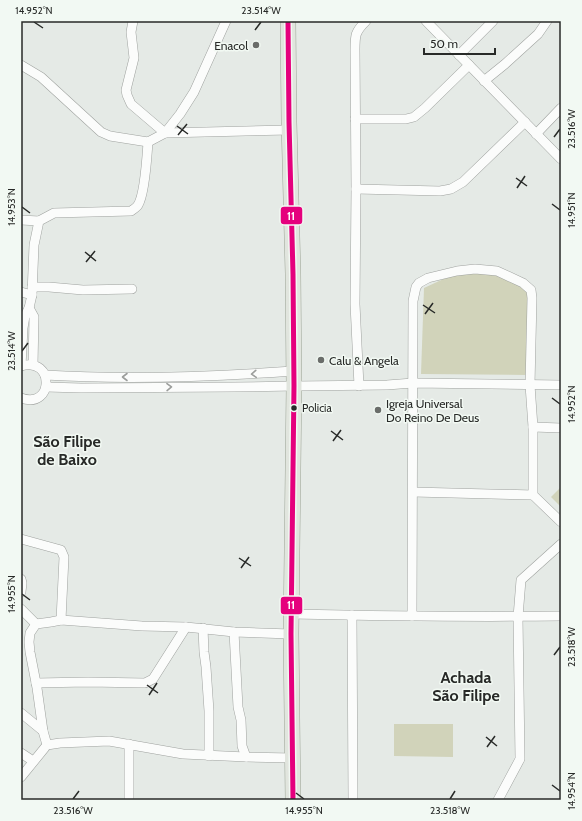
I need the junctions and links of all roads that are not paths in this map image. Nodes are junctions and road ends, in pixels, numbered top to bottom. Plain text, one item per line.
1 (133, 21) edge
2 (226, 21) edge
3 (288, 21) edge
4 (366, 21) edge
5 (426, 21) edge
6 (493, 21) edge
7 (547, 21) edge
8 (459, 55) junction
9 (21, 65) edge
10 (469, 65) junction
11 (484, 81) junction
12 (561, 108) edge
13 (355, 119) junction
14 (526, 122) junction
15 (289, 130) junction
16 (165, 133) junction
17 (536, 134) junction
18 (148, 142) junction
19 (561, 159) edge
20 (356, 189) junction
21 (21, 220) edge
22 (39, 221) junction
23 (132, 289) dead end
24 (32, 291) junction
25 (21, 292) edge
26 (29, 308) junction
27 (33, 365) junction
28 (21, 366) edge
29 (293, 371) junction
30 (45, 375) junction
31 (413, 383) junction
32 (530, 385) junction
33 (561, 385) edge
34 (294, 386) junction
35 (359, 386) junction
36 (46, 387) junction
37 (23, 401) edge
38 (533, 427) junction
39 (561, 428) edge
40 (413, 492) junction
41 (533, 495) junction
42 (561, 522) edge
43 (21, 540) edge
44 (561, 544) edge
45 (21, 579) edge
46 (21, 592) edge
47 (21, 609) edge
48 (292, 614) junction
49 (352, 615) junction
50 (412, 616) junction
51 (561, 616) edge
52 (518, 617) junction
53 (61, 620) junction
54 (36, 624) junction
55 (186, 627) junction
56 (202, 628) junction
57 (234, 632) junction
58 (291, 634) junction
59 (21, 646) edge
60 (30, 652) junction
61 (36, 683) junction
62 (21, 713) edge
63 (43, 731) junction
64 (129, 744) junction
65 (47, 745) junction
66 (21, 753) edge
67 (209, 756) junction
68 (246, 757) junction
69 (293, 758) junction
70 (33, 761) junction
71 (21, 777) edge
72 (129, 800) edge
73 (293, 800) edge
74 (353, 800) edge
75 (498, 800) edge

1 - 16 street
2 - 16 street
3 - 15 main road
4 - 13 street
5 - 8 street
6 - 8 street
7 - 11 street
8 - 10 street
9 - 18 street
10 - 11 street
10 - 13 street
11 - 14 street
12 - 17 street
13 - 20 street
14 - 17 street
14 - 20 street
15 - 16 street
15 - 29 main road
16 - 18 street
17 - 19 street
18 - 22 street
20 - 35 street
21 - 22 street
22 - 24 street
23 - 24 street
24 - 25 street
24 - 26 street
26 - 27 street
26 - 28 street
27 - 28 street
27 - 30 street
29 -> 30 street
29 - 34 main road
30 - 36 street
31 - 32 street
31 - 32 street
31 - 35 street
31 - 40 street
32 - 33 street
32 - 38 street
34 - 35 street
36 -> 34 street
34 - 48 main road
36 - 37 street
38 - 39 street
38 - 41 street
40 - 41 street
40 - 50 street
41 - 42 street
43 - 53 street
44 - 52 street
45 - 46 street
47 - 54 street
48 - 49 street
48 - 58 main road
49 - 50 street
49 - 74 street
50 - 52 street
51 - 52 street
52 - 75 street
53 - 54 street
53 - 55 street
54 - 60 street
55 - 56 street
55 - 61 street
56 - 57 street
56 - 67 street
57 - 58 street
57 - 68 street
58 - 69 main road
59 - 60 street
60 - 61 street
61 - 63 street
62 - 63 street
63 - 65 street
64 - 65 street
64 - 67 street
64 - 72 street
65 - 70 street
66 - 70 street
67 - 68 street
68 - 69 street
69 - 73 main road
70 - 71 street

